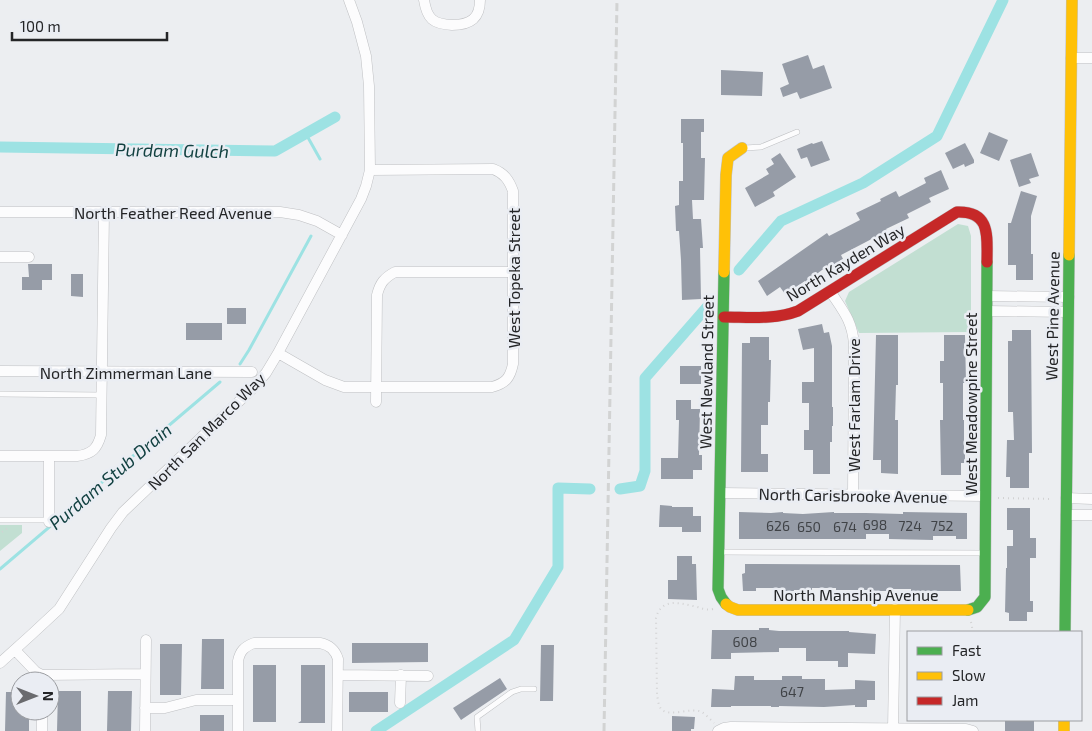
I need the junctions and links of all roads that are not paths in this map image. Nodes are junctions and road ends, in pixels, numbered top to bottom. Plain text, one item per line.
1 (349, 0) edge
2 (424, 0) edge
3 (480, 0) edge
4 (1072, 0) edge
5 (1071, 58) junction
6 (1092, 58) edge
7 (797, 132) dead end
8 (742, 148) joint
9 (370, 170) junction
10 (0, 212) edge
11 (104, 212) junction
12 (976, 215) joint
13 (342, 235) junction
14 (0, 257) edge
15 (29, 257) dead end
16 (513, 272) junction
17 (830, 291) junction
18 (987, 296) junction
19 (1068, 296) junction
20 (987, 311) junction
21 (1068, 312) junction
22 (724, 317) junction
23 (278, 353) junction
24 (0, 372) edge
25 (101, 372) junction
26 (252, 372) dead end
27 (376, 387) junction
28 (0, 394) edge
29 (101, 394) junction
30 (376, 402) dead end
31 (0, 456) edge
32 (49, 456) junction
33 (720, 493) junction
34 (853, 495) junction
35 (990, 497) junction
36 (1062, 498) junction
37 (1092, 499) edge
38 (1066, 515) junction
39 (1092, 515) edge
40 (0, 520) edge
41 (49, 521) joint
42 (719, 552) junction
43 (985, 553) junction
44 (985, 598) joint
45 (719, 605) joint
46 (894, 610) junction
47 (1065, 631) edge
48 (146, 640) dead end
49 (15, 650) junction
50 (0, 663) edge
51 (35, 671) edge
52 (145, 674) junction
53 (338, 675) junction
54 (401, 675) junction
55 (428, 676) dead end
56 (60, 677) edge
57 (534, 689) dead end
58 (238, 700) junction
59 (400, 703) dead end
60 (145, 708) junction
61 (716, 727) edge
62 (893, 729) junction
63 (145, 731) edge
64 (238, 731) edge
65 (337, 731) edge
66 (478, 731) edge
67 (973, 731) edge

1 - 9 street, North San Marco Way
2 - 3 street
4 - 5 street, West Pine Avenue
5 - 6 street
5 - 19 street, West Pine Avenue
7 - 8 lane
8 - 22 street, West Newland Street
9 - 13 street, North San Marco Way
9 - 16 street, West Topeka Street
10 - 11 street, North Feather Reed Avenue
11 - 13 street, North Feather Reed Avenue
11 - 25 street
12 - 17 street, North Kayden Way
12 - 18 street, West Meadowpine Street
13 - 23 street, North San Marco Way
14 - 15 street
16 - 27 street
16 - 27 street, West Topeka Street
17 - 22 street, North Kayden Way
17 - 34 street, West Farlam Drive
18 - 19 street
18 - 20 street, West Meadowpine Street
19 - 21 street, West Pine Avenue
20 - 21 street
20 - 35 street, West Meadowpine Street
21 - 36 street, West Pine Avenue
22 - 33 street, West Newland Street
23 - 27 street
23 - 49 street, North San Marco Way
24 - 25 street, North Zimmerman Lane
25 - 26 street, North Zimmerman Lane
25 - 29 street
27 - 30 street
28 - 29 lane
29 - 32 street
31 - 32 street
32 - 41 street
33 - 34 street, North Carisbrooke Avenue
33 - 42 street, West Newland Street
34 - 35 street, North Carisbrooke Avenue
35 - 43 street, West Meadowpine Street
36 - 37 street
36 - 38 street, West Pine Avenue
38 - 39 street
38 - 47 street, West Pine Avenue
40 - 41 lane
42 - 43 lane
42 - 45 street, West Newland Street
43 - 44 street, West Meadowpine Street
44 - 46 street, North Manship Avenue
45 - 46 street, North Manship Avenue
46 - 62 street
48 - 52 street
49 - 50 street, North San Marco Way
49 - 51 street
52 - 56 street
52 - 60 street
53 - 54 street
53 - 58 street
53 - 65 street
54 - 55 street
54 - 59 street
57 - 66 lane
58 - 60 street
58 - 64 street
60 - 63 street
61 - 62 street
62 - 67 street

